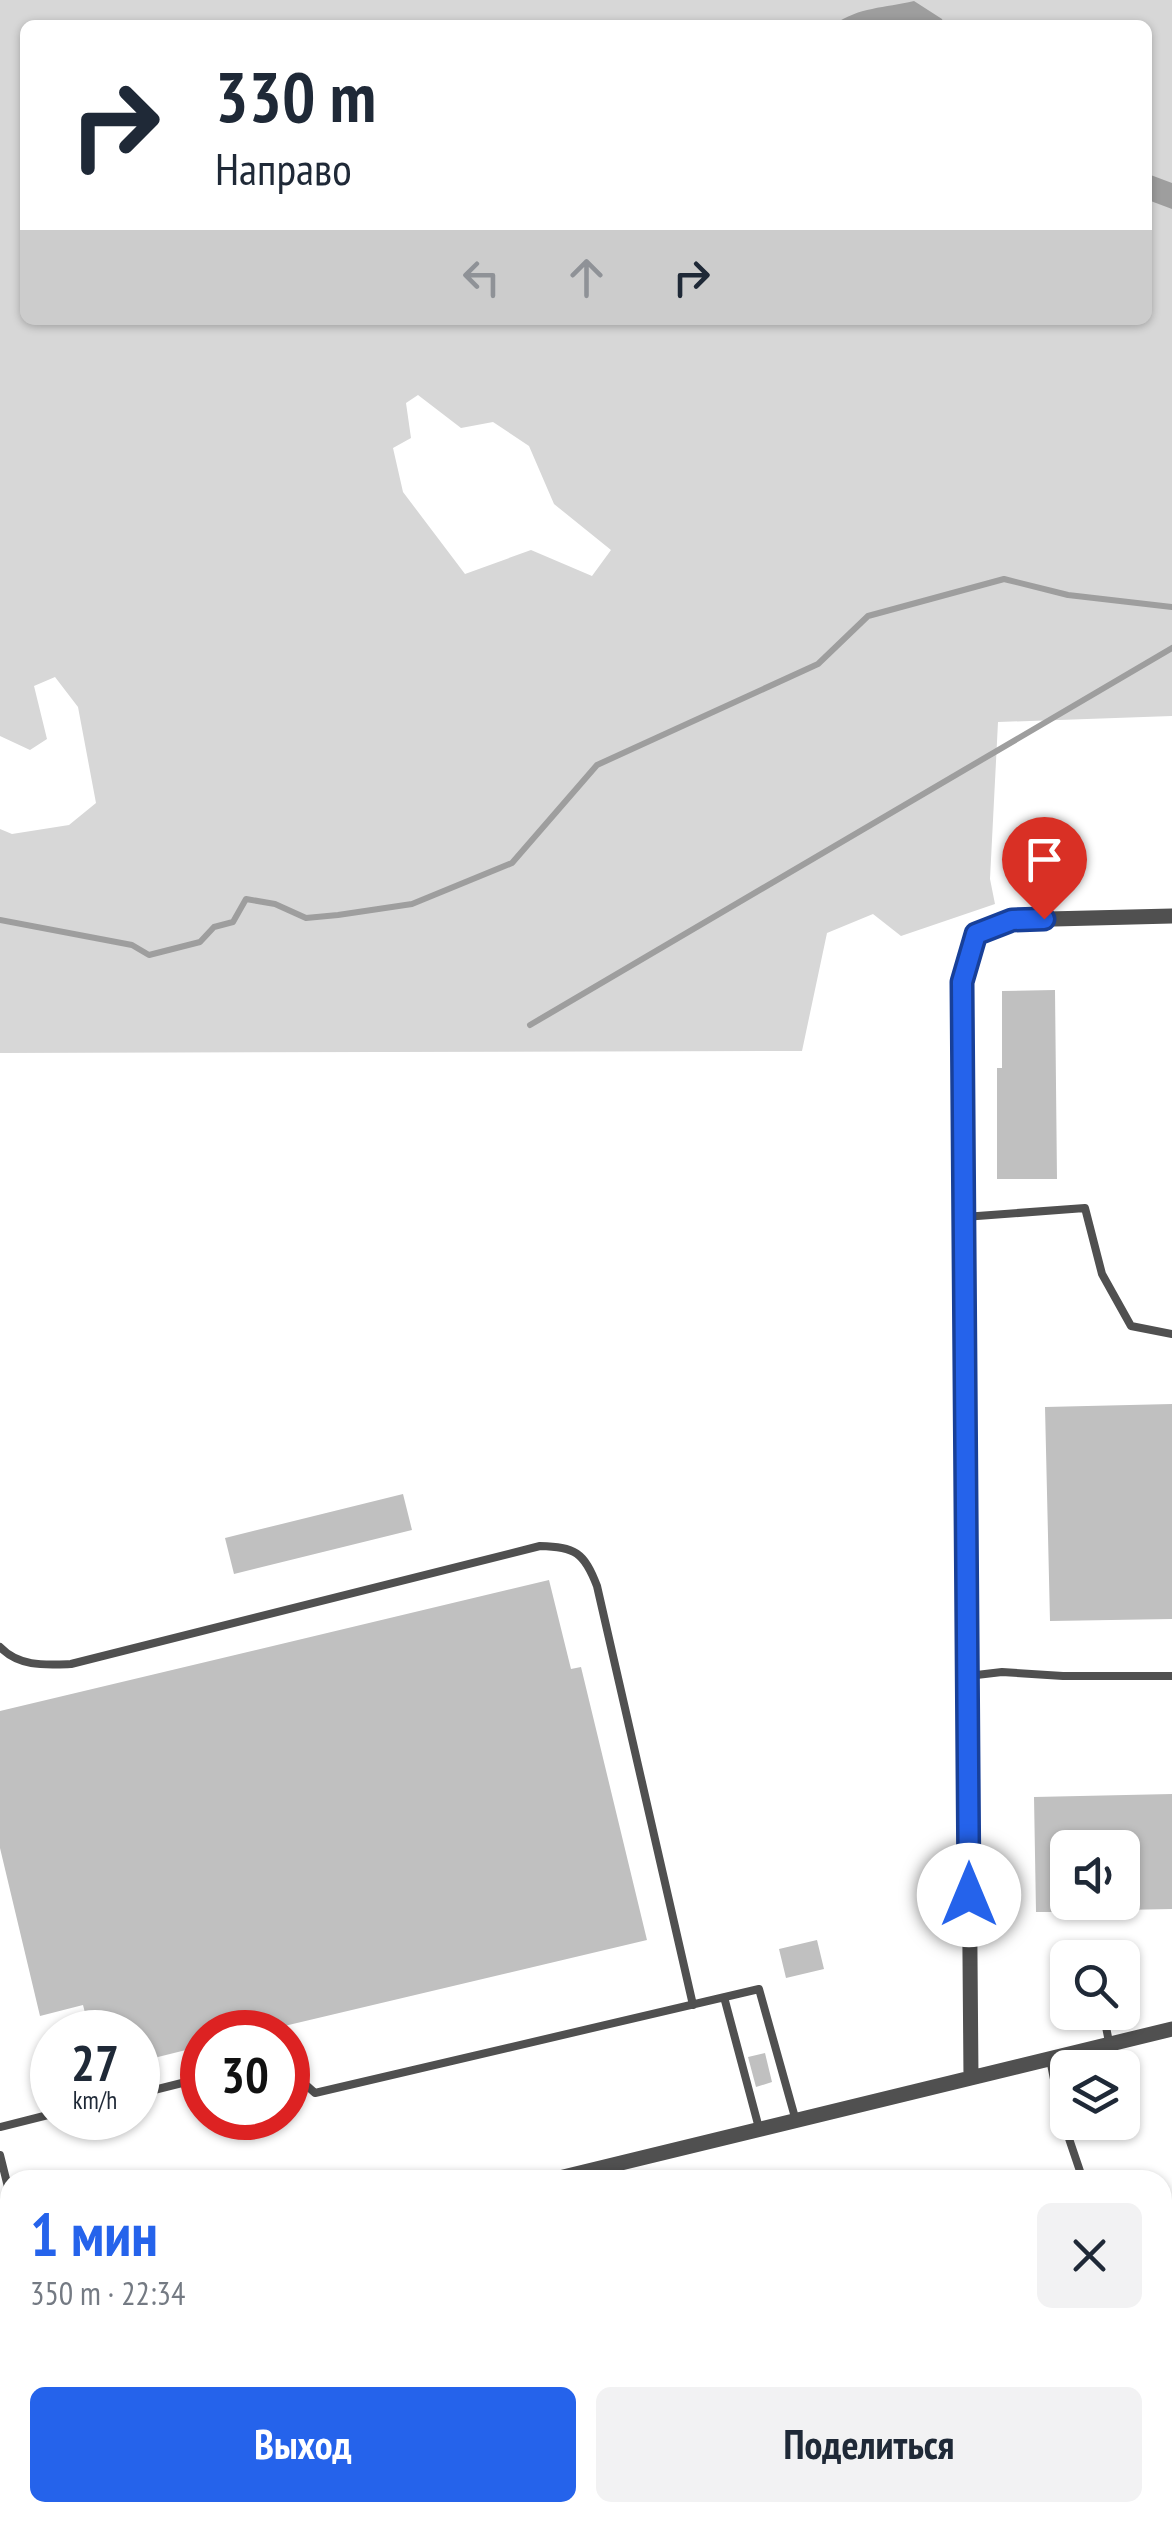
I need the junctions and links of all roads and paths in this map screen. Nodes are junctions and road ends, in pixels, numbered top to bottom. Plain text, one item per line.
1 (1172, 916) edge
2 (964, 1216) junction
3 (1172, 1334) edge
4 (0, 1647) edge
5 (968, 1676) junction
6 (1172, 1676) edge
7 (724, 1997) junction
8 (693, 2005) junction
9 (1172, 2029) edge
10 (1107, 2030) edge
11 (1110, 2044) junction
12 (1086, 2050) edge
13 (1050, 2059) edge
14 (970, 2078) junction
15 (310, 2088) edge
16 (30, 2120) edge
17 (796, 2120) junction
18 (0, 2127) edge
19 (760, 2130) junction
20 (1070, 2140) edge
21 (593, 2170) edge
22 (1080, 2170) edge

1 - 2 street
2 - 3 lane
2 - 5 street
4 - 8 lane
5 - 6 lane
5 - 14 street
7 - 8 lane
7 - 17 lane
7 - 19 lane
8 - 15 lane
9 - 11 street
10 - 11 lane
11 - 12 street
13 - 14 street
14 - 17 street
16 - 18 lane
17 - 19 street
19 - 21 street
20 - 22 lane

